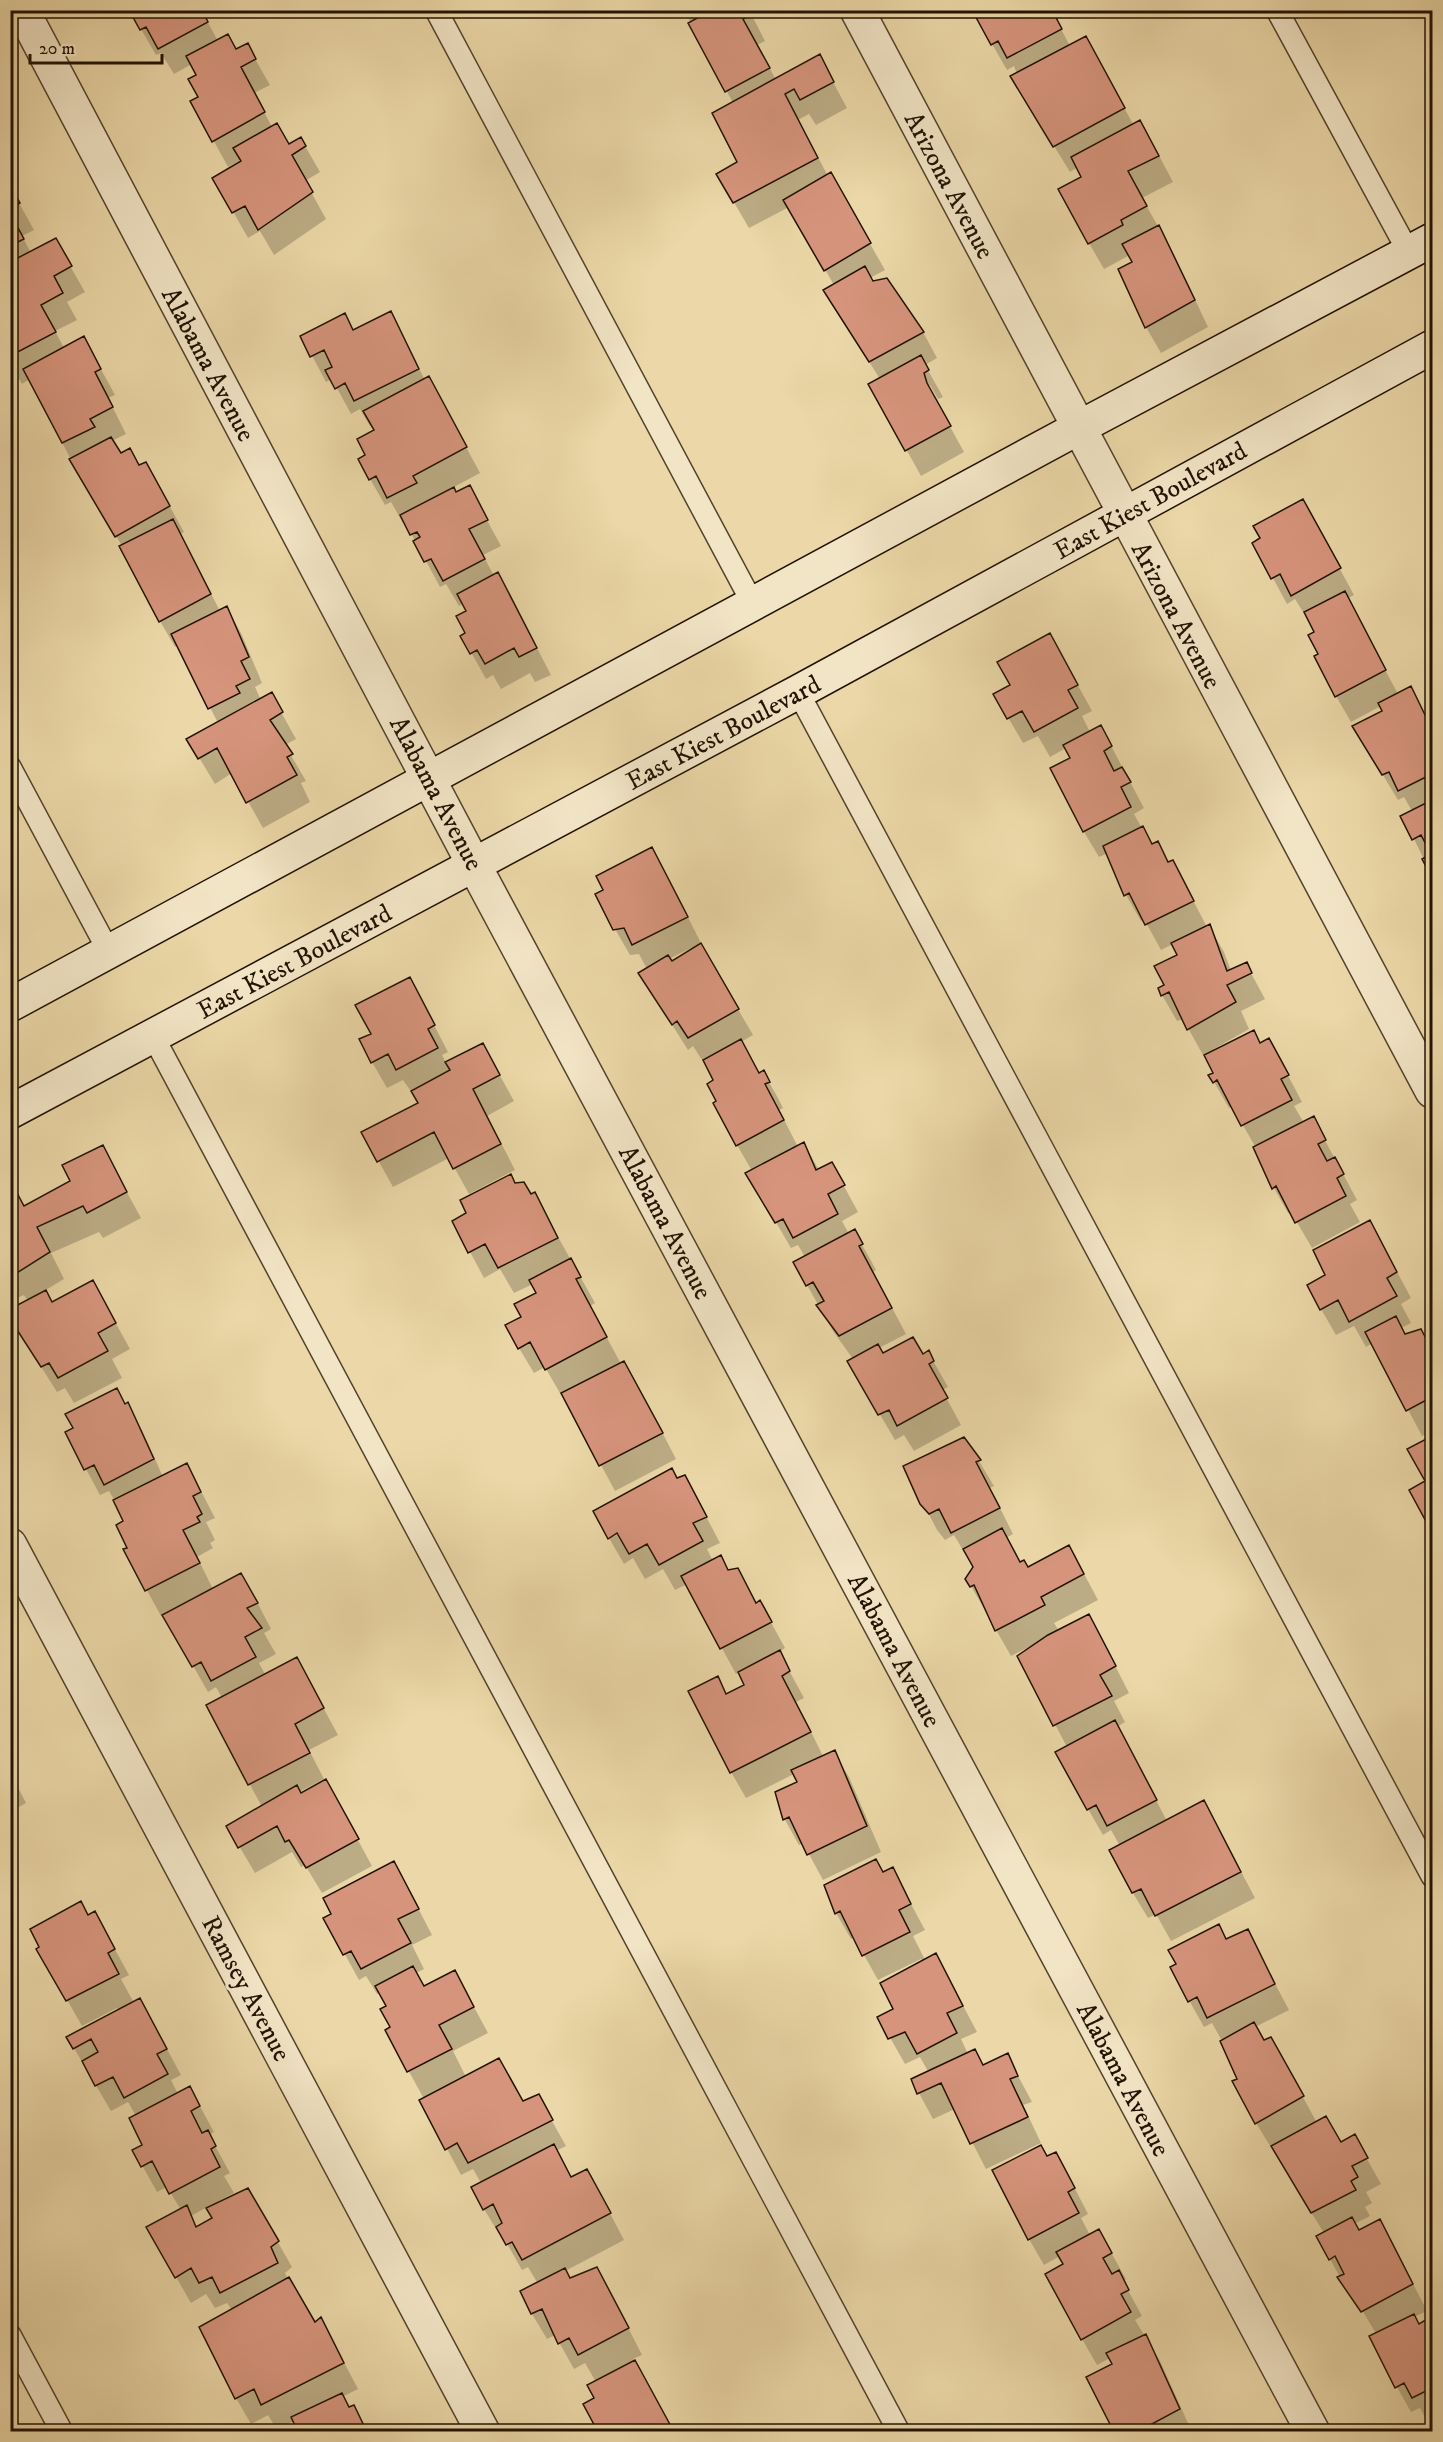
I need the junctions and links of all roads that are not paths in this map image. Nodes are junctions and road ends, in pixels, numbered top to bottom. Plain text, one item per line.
1 (22, 10) edge
2 (436, 10) edge
3 (857, 10) edge
4 (1277, 10) edge
5 (1421, 247) edge
6 (1432, 347) edge
7 (1080, 427) junction
8 (1124, 515) junction
9 (753, 604) junction
10 (798, 692) junction
11 (10, 767) edge
12 (430, 780) junction
13 (474, 865) junction
14 (109, 952) junction
15 (10, 1005) edge
16 (153, 1036) junction
17 (1432, 1090) edge
18 (10, 1112) edge
19 (10, 1545) edge
20 (1432, 1876) edge
21 (10, 2335) edge
22 (62, 2432) edge
23 (483, 2432) edge
24 (899, 2432) edge
25 (1313, 2432) edge

1 - 12 street, Alabama Avenue
2 - 9 lane
3 - 7 street, Arizona Avenue
4 - 5 lane
5 - 7 street
6 - 8 street, East Kiest Boulevard
7 - 8 street, Arizona Avenue
7 - 9 street
8 - 10 street, East Kiest Boulevard
8 - 17 street, Arizona Avenue
9 - 12 street
10 - 13 street, East Kiest Boulevard
10 - 20 lane
11 - 14 lane
12 - 13 street, Alabama Avenue
12 - 14 street
13 - 16 street, East Kiest Boulevard
13 - 25 street, Alabama Avenue
14 - 15 street
16 - 18 street, East Kiest Boulevard
16 - 24 lane
19 - 23 street, Ramsey Avenue
21 - 22 lane

